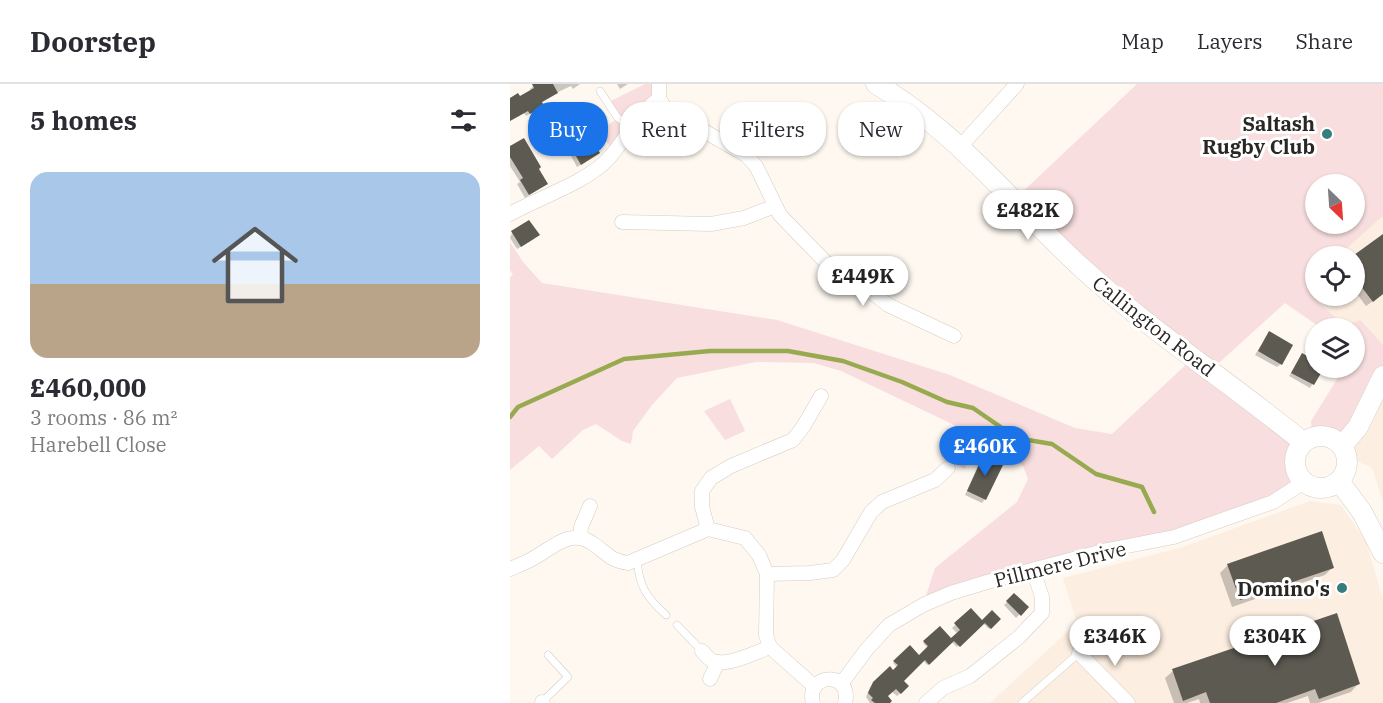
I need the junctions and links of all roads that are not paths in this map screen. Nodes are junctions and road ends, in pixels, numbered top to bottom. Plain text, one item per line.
1 (659, 84) edge
2 (876, 84) edge
3 (1017, 84) edge
4 (600, 91) dead end
5 (659, 99) junction
6 (654, 102) edge
7 (620, 119) edge
8 (620, 143) edge
9 (959, 148) junction
10 (775, 206) junction
11 (511, 211) edge
12 (622, 222) dead end
13 (889, 265) dead end
14 (873, 294) junction
15 (954, 336) dead end
16 (1383, 376) edge
17 (821, 396) dead end
18 (1304, 442) junction
19 (1342, 446) junction
20 (948, 468) dead end
21 (1339, 481) junction
22 (1304, 482) junction
23 (590, 506) dead end
24 (708, 529) junction
25 (580, 537) junction
26 (1383, 553) edge
27 (637, 559) junction
28 (510, 569) edge
29 (1033, 570) junction
30 (767, 574) junction
31 (666, 615) dead end
32 (677, 625) dead end
33 (770, 647) junction
34 (702, 651) joint
35 (1079, 653) joint
36 (548, 655) dead end
37 (718, 662) junction
38 (710, 679) dead end
39 (841, 684) junction
40 (815, 687) junction
41 (542, 702) edge
42 (813, 703) edge
43 (845, 703) edge
44 (926, 703) edge
45 (1022, 703) edge
46 (1128, 703) edge

1 - 5 street
2 - 9 main road, Callington Road
3 - 9 street
4 - 7 lane
5 - 6 street
5 - 10 street
8 - 11 street
9 - 18 main road, Callington Road
10 - 12 street
10 - 14 street
13 - 14 street
14 - 15 street
16 - 19 main road
17 - 24 street
18 - 19 main road
18 - 22 main road
19 - 21 main road
20 - 30 street
21 - 22 main road
21 - 26 main road
22 - 29 street, Pillmere Drive
23 - 25 street
24 - 27 street
24 - 30 street
25 - 27 street
25 - 28 street
27 - 31 lane
29 - 39 street, Pillmere Drive
29 - 44 street
30 - 33 street
32 - 34 lane
33 - 37 street
33 - 40 street
34 - 37 street
35 - 45 lane
35 - 46 street
36 - 41 lane
37 - 38 street
39 - 40 street
39 - 43 street
40 - 42 street

